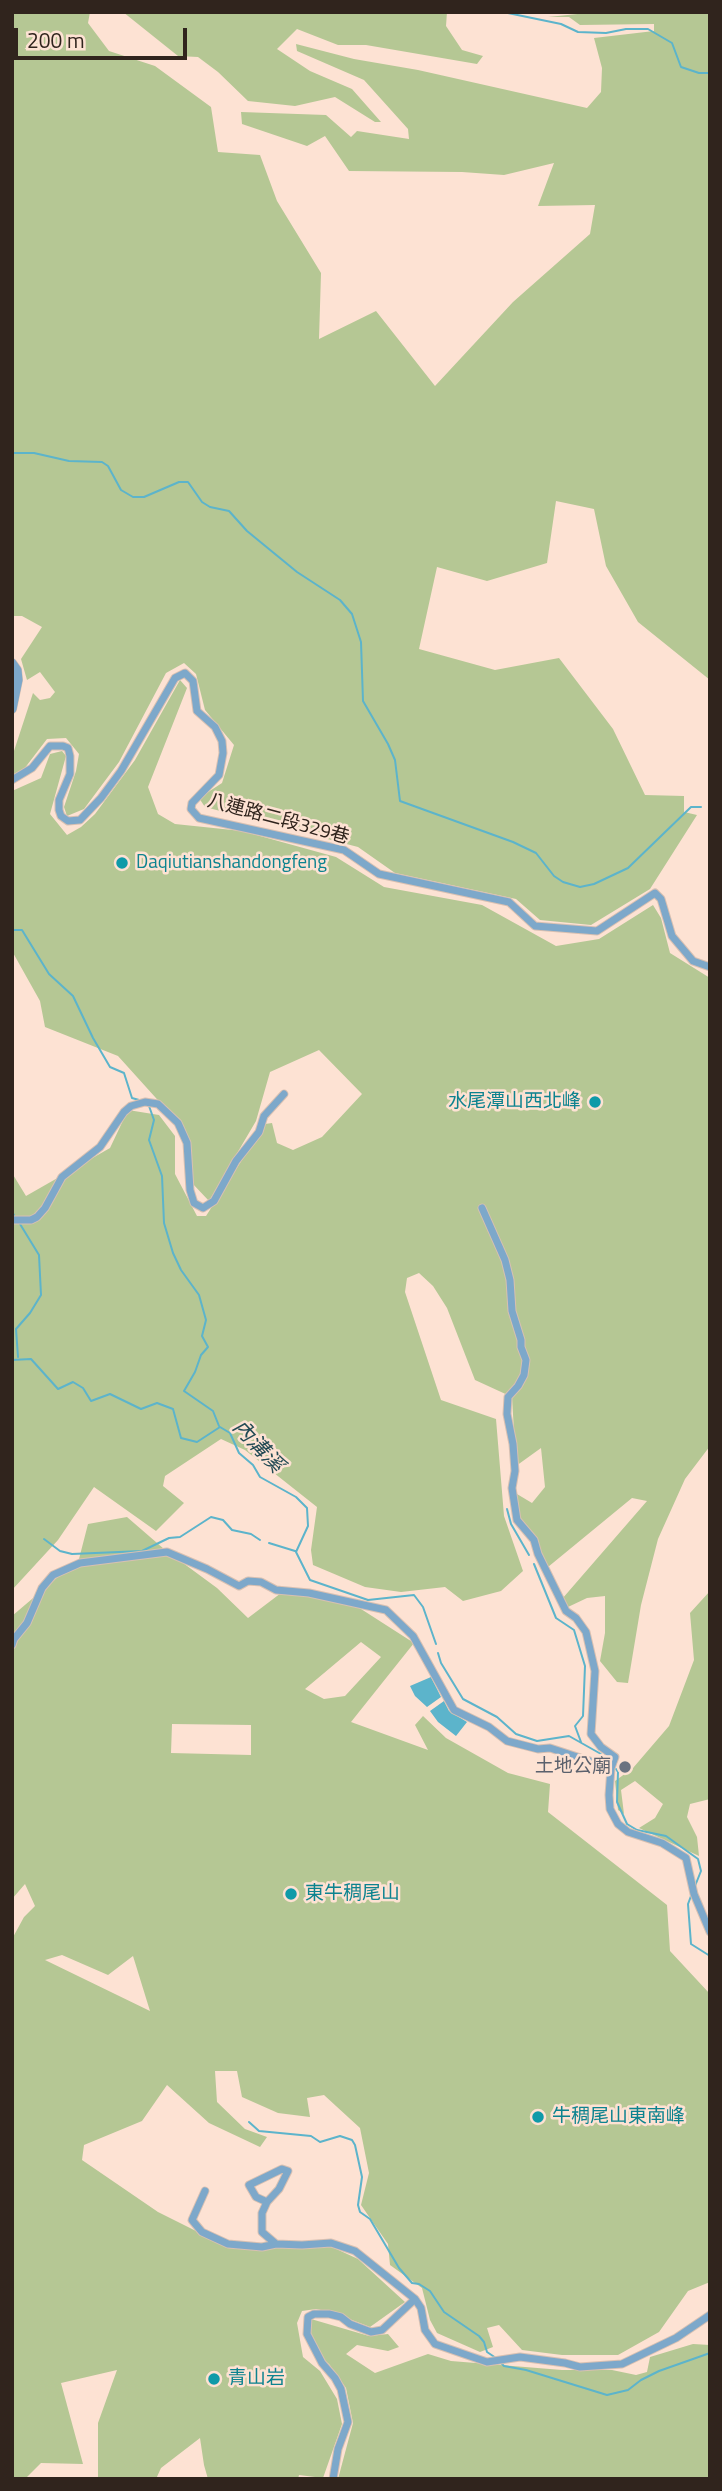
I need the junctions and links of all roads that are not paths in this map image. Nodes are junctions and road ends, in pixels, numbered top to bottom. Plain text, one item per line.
1 (12, 663) edge
2 (12, 709) edge
3 (12, 780) edge
4 (710, 967) edge
5 (284, 1094) dead end
6 (482, 1208) dead end
7 (12, 1220) edge
8 (12, 1645) edge
9 (611, 1768) junction
10 (710, 1932) edge
11 (205, 2191) dead end
12 (267, 2202) junction
13 (276, 2244) junction
14 (415, 2299) junction
15 (710, 2315) edge
16 (334, 2479) edge

1 - 2 street
3 - 4 street, 八連路二段329巷
5 - 7 street
6 - 9 street
8 - 9 street
9 - 10 street
11 - 13 street
12 - 12 street
12 - 13 street
13 - 14 street
14 - 15 street
14 - 16 street

